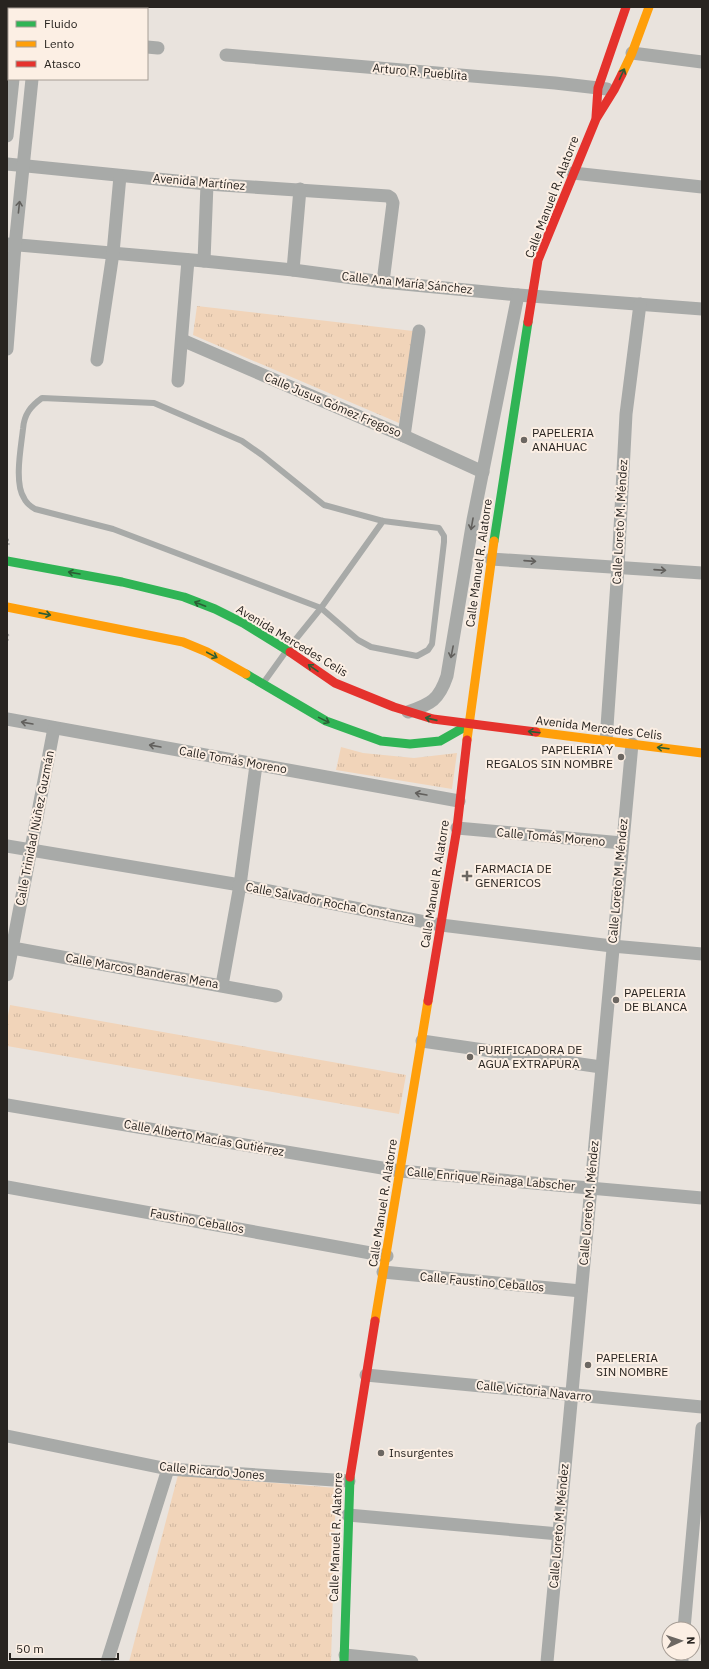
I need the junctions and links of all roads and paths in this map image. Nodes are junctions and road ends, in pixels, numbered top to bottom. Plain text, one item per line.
1 (626, 7) edge
2 (649, 7) edge
3 (632, 53) junction
4 (226, 55) dead end
5 (702, 62) edge
6 (13, 80) edge
7 (32, 80) edge
8 (598, 88) junction
9 (614, 90) junction
10 (596, 119) junction
11 (7, 136) edge
12 (7, 164) edge
13 (23, 167) junction
14 (573, 173) junction
15 (120, 176) junction
16 (207, 184) junction
17 (702, 187) edge
18 (300, 189) junction
19 (11, 245) edge
20 (113, 253) junction
21 (188, 260) junction
22 (204, 260) junction
23 (293, 270) junction
24 (383, 282) junction
25 (518, 295) junction
26 (532, 295) junction
27 (640, 304) junction
28 (702, 309) edge
29 (418, 331) dead end
30 (182, 340) junction
31 (7, 349) edge
32 (97, 360) dead end
33 (178, 381) dead end
34 (404, 436) junction
35 (482, 472) junction
36 (383, 521) junction
37 (491, 558) junction
38 (7, 561) edge
39 (618, 567) junction
40 (702, 573) edge
41 (7, 607) edge
42 (322, 608) junction
43 (7, 635) edge
44 (7, 643) edge
45 (287, 650) junction
46 (262, 684) junction
47 (408, 712) junction
48 (7, 719) edge
49 (470, 724) junction
50 (54, 728) junction
51 (606, 741) junction
52 (632, 744) junction
53 (702, 752) edge
54 (256, 765) junction
55 (459, 801) junction
56 (457, 828) junction
57 (622, 843) junction
58 (7, 846) edge
59 (31, 850) junction
60 (240, 885) junction
61 (441, 925) junction
62 (612, 946) junction
63 (10, 948) edge
64 (702, 954) edge
65 (7, 975) edge
66 (222, 985) junction
67 (276, 996) dead end
68 (422, 1041) junction
69 (601, 1067) junction
70 (7, 1105) edge
71 (400, 1171) junction
72 (7, 1187) edge
73 (590, 1188) junction
74 (702, 1198) edge
75 (387, 1256) junction
76 (383, 1272) junction
77 (581, 1291) junction
78 (366, 1375) junction
79 (571, 1395) junction
80 (702, 1407) edge
81 (702, 1428) edge
82 (7, 1436) edge
83 (168, 1469) junction
84 (349, 1481) junction
85 (348, 1516) junction
86 (559, 1534) junction
87 (685, 1621) edge
88 (344, 1658) edge
89 (107, 1662) edge
90 (412, 1662) edge
91 (547, 1662) edge

1 - 8 street, Calle Manuel R. Alatorre
2 - 3 street, Calle Manuel R. Alatorre
3 - 5 street
9 -> 3 street, Calle Manuel R. Alatorre
4 - 8 street, Arturo R. Pueblita
6 - 11 street
7 - 13 street
8 - 9 street, Arturo R. Pueblita
8 - 10 street, Calle Manuel R. Alatorre
9 - 10 street, Calle Manuel R. Alatorre
10 - 14 street, Calle Manuel R. Alatorre
12 - 13 street, Avenida Martínez
13 - 15 street, Avenida Martínez
19 -> 13 street
14 - 17 street
14 - 26 street, Calle Manuel R. Alatorre
15 - 16 street, Avenida Martínez
15 - 20 street
16 - 18 street, Avenida Martínez
16 - 22 street
18 - 23 street
18 - 24 street, Avenida Martínez
19 - 20 street, Calle Ana María Sánchez
19 - 31 street
20 - 21 street, Calle Ana María Sánchez
20 - 32 street
21 - 22 street, Calle Ana María Sánchez
21 - 30 street
22 - 23 street, Calle Ana María Sánchez
23 - 24 street, Calle Ana María Sánchez
24 - 25 street, Calle Ana María Sánchez
25 - 26 street, Calle Ana María Sánchez
25 - 35 street
26 - 27 street, Calle Ana María Sánchez
26 - 37 street, Calle Manuel R. Alatorre
27 - 28 street, Calle Ana María Sánchez
27 - 39 street, Calle Loreto M. Méndez
29 - 34 street
30 - 33 street
30 - 34 street, Calle Jusus Gómez Fregoso
34 - 35 street, Calle Jusus Gómez Fregoso
35 -> 47 street
36 - 42 lane
36 - 42 lane
36 - 42 lane
37 -> 39 street
37 - 49 street, Calle Manuel R. Alatorre
45 -> 38 street, Avenida Mercedes Celis
39 -> 40 street
39 - 51 street, Calle Loreto M. Méndez
41 -> 46 street
42 - 45 lane
43 - 44 path
45 - 46 lane
47 -> 45 street, Avenida Mercedes Celis
46 -> 49 street
49 -> 47 street, Avenida Mercedes Celis
50 -> 48 street, Calle Tomás Moreno
51 -> 49 street, Avenida Mercedes Celis
49 - 55 street, Calle Manuel R. Alatorre
54 -> 50 street, Calle Tomás Moreno
50 - 59 street, Calle Trinidad Núñez Guzmán
51 - 52 street, Avenida Mercedes Celis
53 -> 52 street, Avenida Mercedes Celis
52 - 57 street, Calle Loreto M. Méndez
55 -> 54 street, Calle Tomás Moreno
54 - 60 street
55 - 56 street, Calle Manuel R. Alatorre
56 - 57 street, Calle Tomás Moreno
56 - 61 street, Calle Manuel R. Alatorre
57 - 62 street, Calle Loreto M. Méndez
58 - 59 street, Calle Salvador Rocha Constanza
59 - 60 street, Calle Salvador Rocha Constanza
59 - 63 street, Calle Trinidad Núñez Guzmán
60 - 61 street, Calle Salvador Rocha Constanza
60 - 66 street
61 - 62 street, Calle Salvador Rocha Constanza
61 - 68 street, Calle Manuel R. Alatorre
62 - 64 street, Calle Salvador Rocha Constanza
62 - 69 street, Calle Loreto M. Méndez
63 - 65 street, Calle Trinidad Núñez Guzmán
63 - 66 street, Calle Marcos Banderas Mena
66 - 67 street, Calle Marcos Banderas Mena
68 - 69 street
68 - 71 street, Calle Manuel R. Alatorre
69 - 73 street, Calle Loreto M. Méndez
70 - 71 street, Calle Alberto Macías Gutiérrez
71 - 73 street, Calle Enrique Reinaga Labscher
71 - 75 street, Calle Manuel R. Alatorre
72 - 75 street, Faustino Ceballos
73 - 74 street, Calle Enrique Reinaga Labscher
73 - 77 street, Calle Loreto M. Méndez
75 - 76 street, Calle Manuel R. Alatorre
76 - 77 street, Calle Faustino Ceballos
76 - 78 street, Calle Manuel R. Alatorre
77 - 79 street, Calle Loreto M. Méndez
78 - 79 street, Calle Victoria Navarro
78 - 84 street, Calle Manuel R. Alatorre
79 - 80 street, Calle Victoria Navarro
79 - 86 street, Calle Loreto M. Méndez
81 - 87 street
82 - 83 street, Calle Ricardo Jones
83 - 84 street, Calle Ricardo Jones
83 - 89 street
84 - 85 street, Calle Manuel R. Alatorre
85 - 86 street
85 - 88 street, Calle Manuel R. Alatorre
86 - 91 street, Calle Loreto M. Méndez
88 - 90 street

